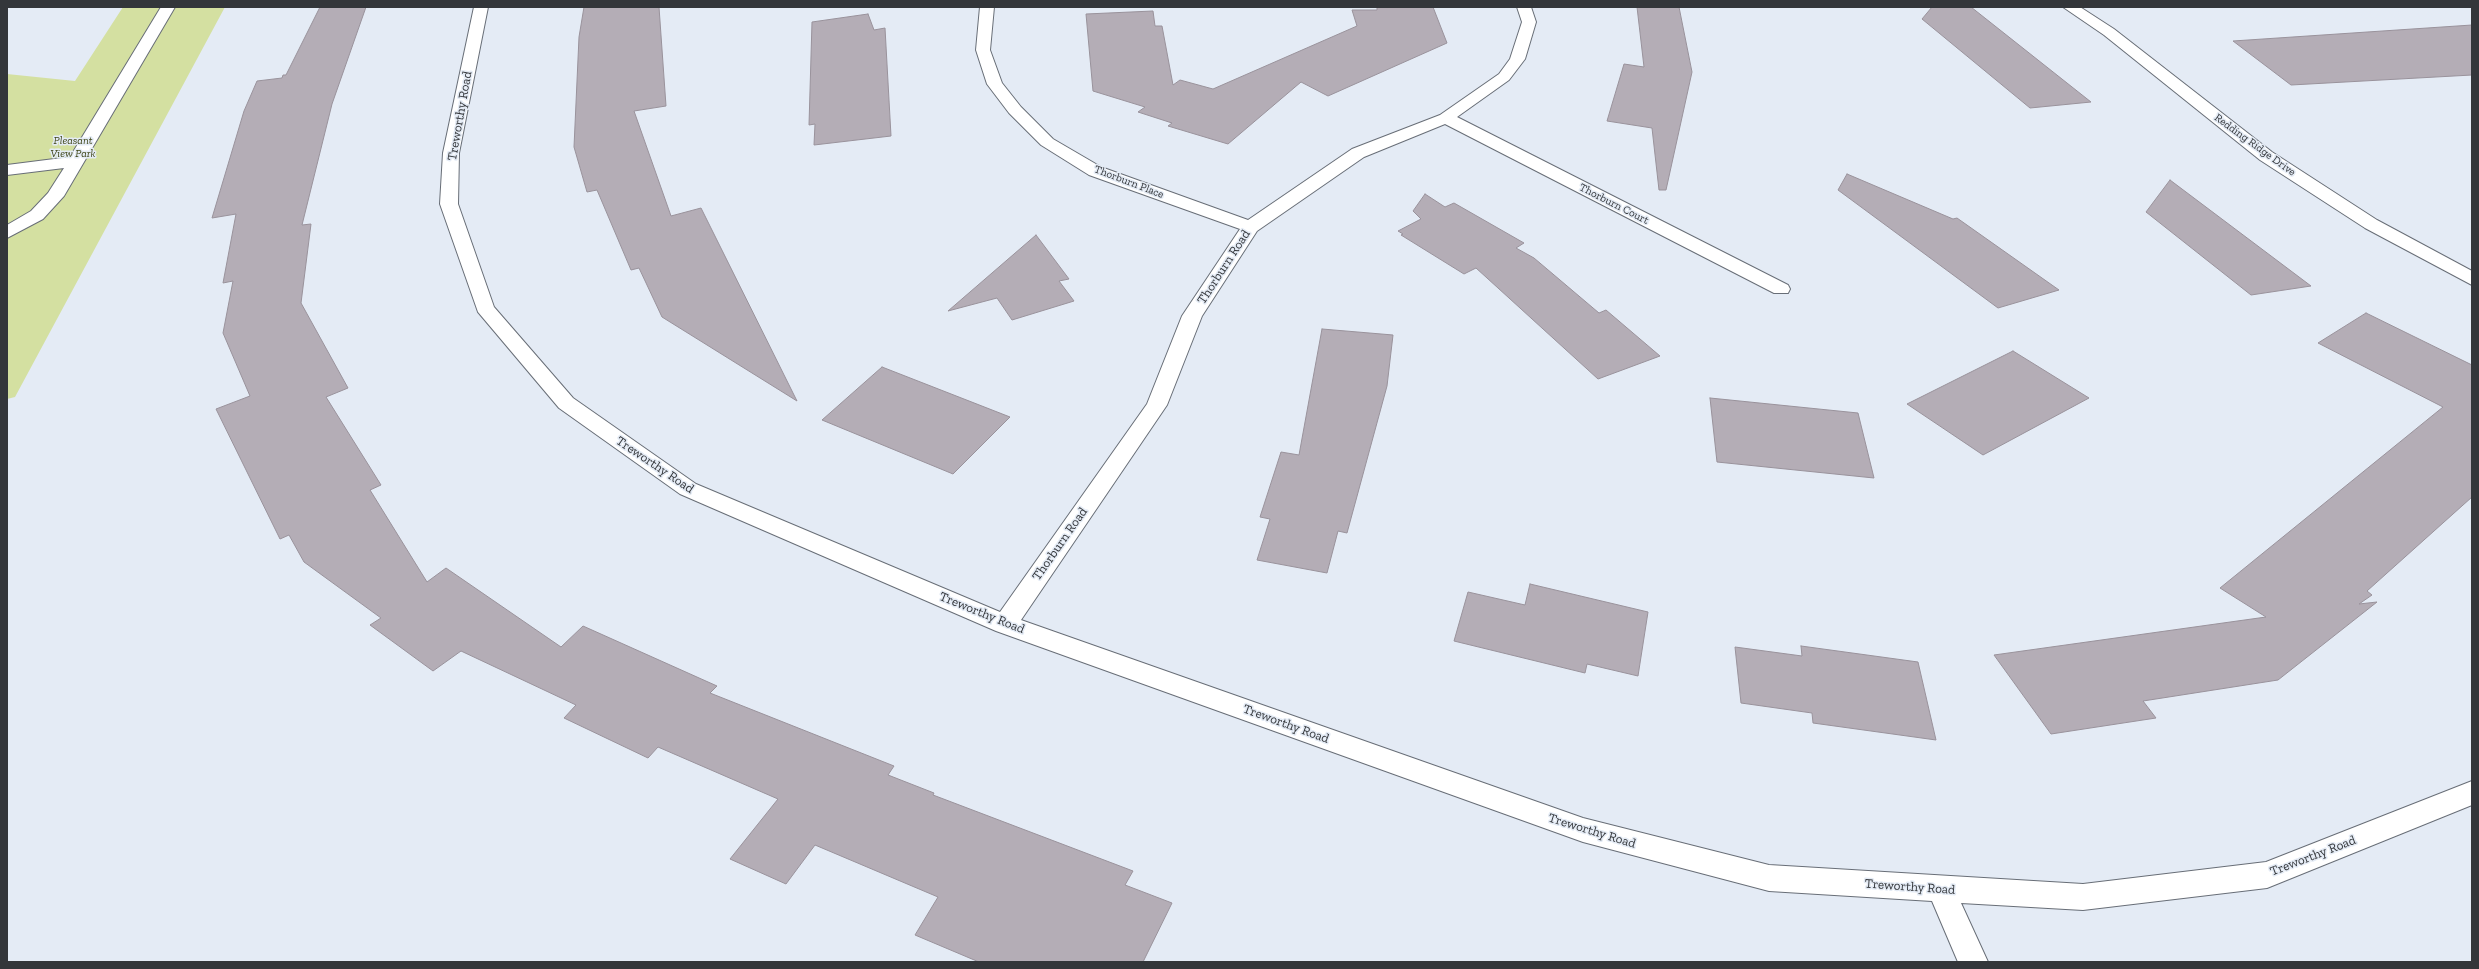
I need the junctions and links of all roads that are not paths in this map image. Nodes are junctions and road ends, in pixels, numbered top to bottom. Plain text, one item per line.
1 (168, 7) edge
2 (481, 7) edge
3 (987, 7) edge
4 (1524, 7) edge
5 (2070, 7) edge
6 (1446, 118) junction
7 (76, 161) junction
8 (7, 170) edge
9 (1250, 227) junction
10 (7, 233) edge
11 (2472, 279) edge
12 (1781, 289) dead end
13 (1005, 624) junction
14 (2472, 793) edge
15 (1941, 889) junction
16 (1973, 962) edge

1 - 7 street
2 - 13 street, Treworthy Road
3 - 9 street, Thorburn Place
4 - 6 street, Thorburn Road
5 - 11 street, Redding Ridge Drive
6 - 9 street, Thorburn Road
6 - 12 street, Thorburn Court
7 - 8 street
7 - 10 street
9 - 13 street, Thorburn Road
13 - 15 street, Treworthy Road
14 - 15 street, Treworthy Road
15 - 16 street

